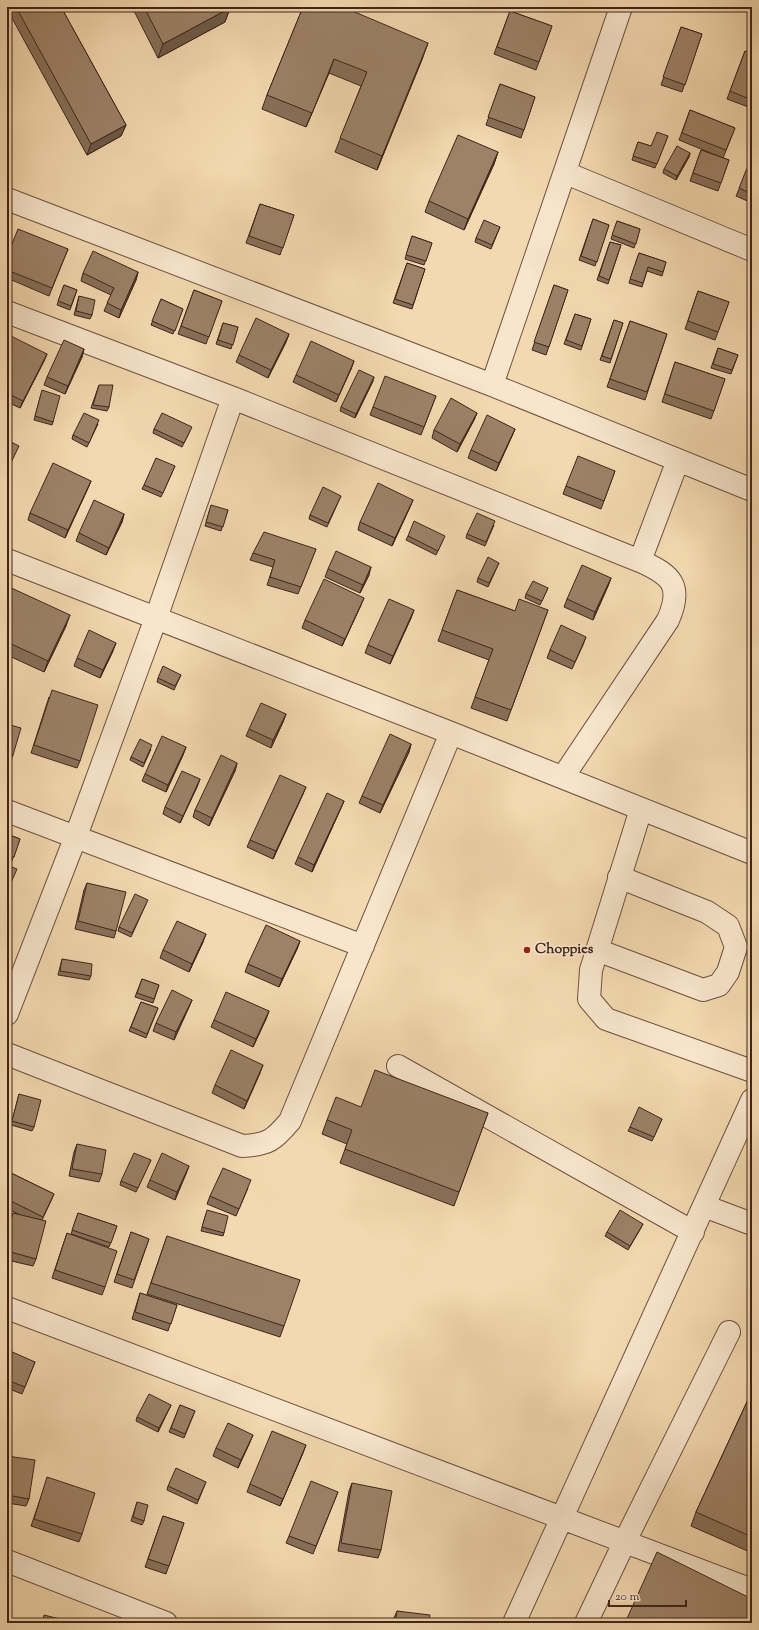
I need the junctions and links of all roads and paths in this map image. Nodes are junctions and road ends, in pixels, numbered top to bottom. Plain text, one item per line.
1 (621, 7) edge
2 (566, 174) junction
3 (7, 199) edge
4 (752, 250) edge
5 (7, 312) edge
6 (492, 385) junction
7 (233, 398) junction
8 (678, 460) junction
9 (752, 490) edge
10 (7, 560) edge
11 (640, 561) junction
12 (156, 618) junction
13 (451, 733) junction
14 (563, 778) junction
15 (641, 809) junction
16 (7, 810) edge
17 (76, 836) junction
18 (752, 853) edge
19 (619, 877) junction
20 (363, 946) junction
21 (597, 950) junction
22 (7, 1014) edge
23 (7, 1054) edge
24 (398, 1066) dead end
25 (752, 1071) edge
26 (752, 1100) edge
27 (704, 1206) junction
28 (752, 1224) edge
29 (693, 1232) junction
30 (7, 1308) edge
31 (729, 1332) dead end
32 (563, 1517) junction
33 (625, 1541) junction
34 (7, 1561) edge
35 (752, 1590) edge
36 (166, 1623) edge
37 (514, 1623) edge
38 (586, 1623) edge

1 - 2 street
2 - 4 street
2 - 6 street
3 - 6 street
5 - 7 street
6 - 8 street
7 - 11 street
7 - 12 street
8 - 9 street
8 - 11 street
10 - 12 street
11 - 14 street
12 - 13 street
12 - 17 street
13 - 14 street
13 - 20 street
14 - 15 street
15 - 18 street
15 - 19 street
16 - 17 street
17 - 20 street
17 - 22 street
19 - 21 street
19 - 21 street
20 - 23 street
21 - 25 street
24 - 29 street
26 - 27 street
27 - 28 street
27 - 29 street
29 - 32 street
30 - 32 street
31 - 33 street
32 - 33 street
32 - 37 street
33 - 35 street
33 - 38 street
34 - 36 street

